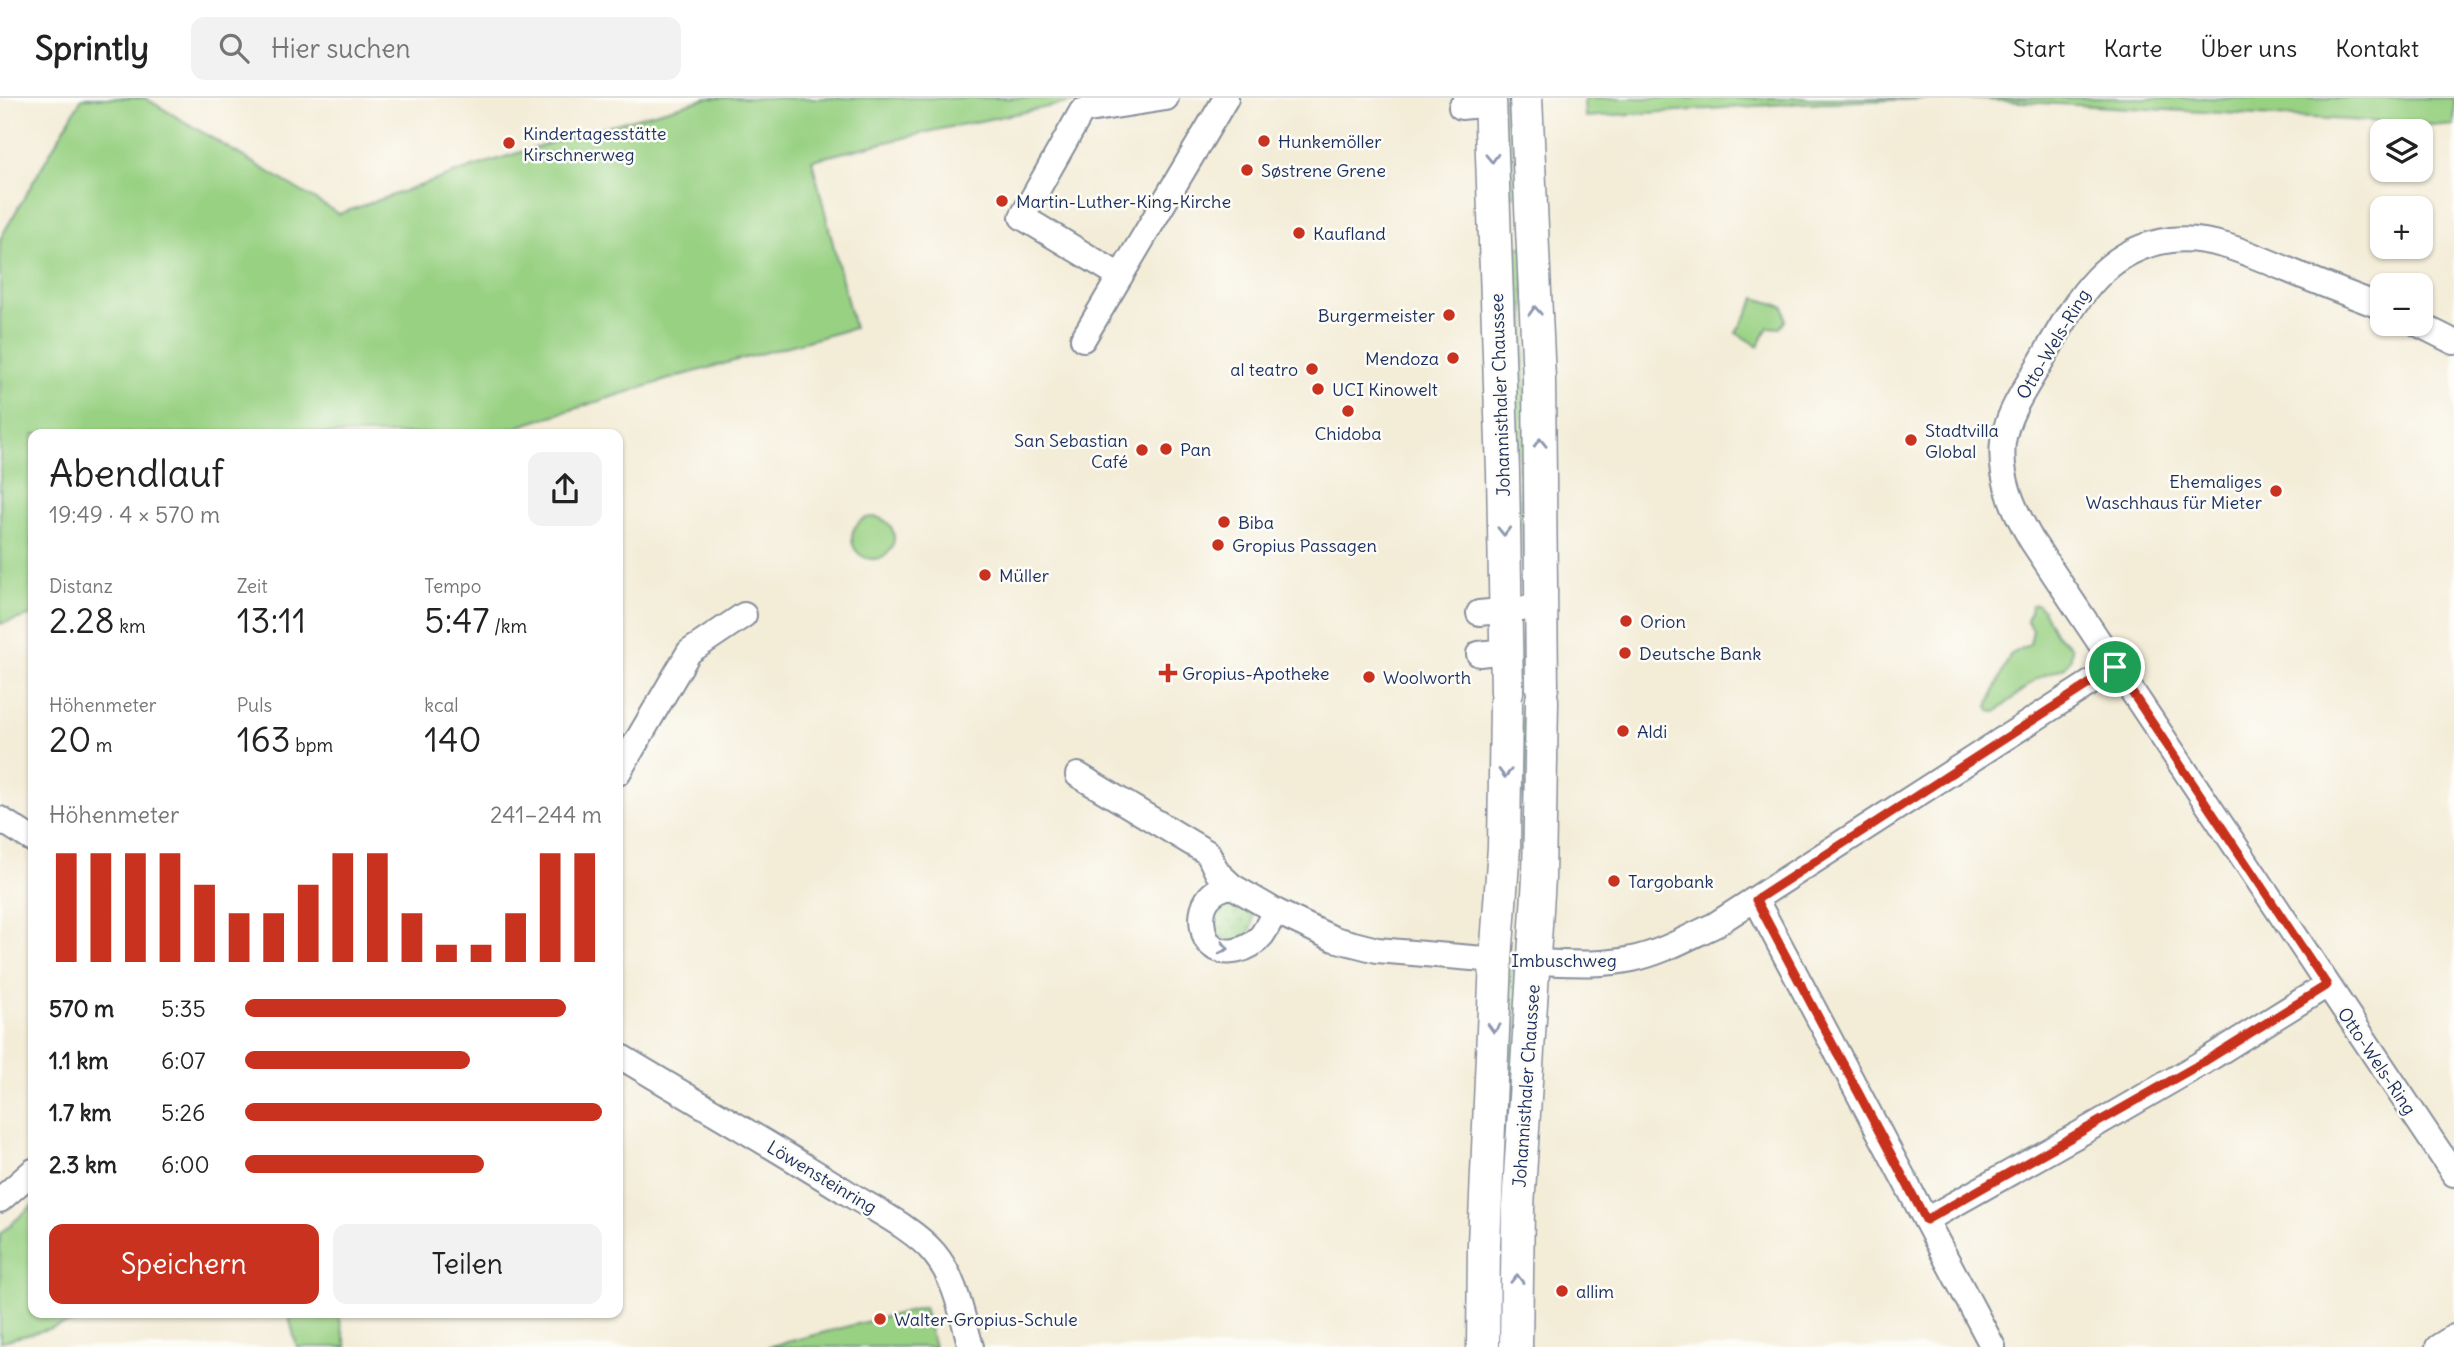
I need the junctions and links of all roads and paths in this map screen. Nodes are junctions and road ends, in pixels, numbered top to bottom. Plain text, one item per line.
1 (1166, 98) edge
2 (1526, 98) edge
3 (1480, 103) edge
4 (1224, 110) edge
5 (1530, 216) junction
6 (1494, 218) junction
7 (1121, 276) junction
8 (2370, 302) edge
9 (2433, 332) edge
10 (1083, 339) dead end
11 (2454, 342) edge
12 (1542, 607) junction
13 (1492, 612) junction
14 (744, 615) dead end
15 (2115, 667) junction
16 (623, 764) edge
17 (1078, 775) dead end
18 (0, 819) edge
19 (28, 837) edge
20 (1504, 847) junction
21 (1539, 878) junction
22 (1232, 886) junction
23 (1756, 900) junction
24 (1275, 911) junction
25 (1496, 960) junction
26 (1534, 962) junction
27 (2327, 985) junction
28 (623, 1058) edge
29 (2454, 1174) edge
30 (28, 1175) edge
31 (0, 1200) edge
32 (1926, 1220) junction
33 (2454, 1336) edge
34 (971, 1347) edge
35 (1483, 1347) edge
36 (1516, 1347) edge
37 (1993, 1347) edge
38 (2438, 1347) edge

1 - 7 street
2 - 5 main road, Johannisthaler Chaussee
3 -> 6 main road, Johannisthaler Chaussee
4 - 7 street
5 - 6 street
12 -> 5 main road, Johannisthaler Chaussee
6 -> 13 main road, Johannisthaler Chaussee
7 - 10 street
8 - 15 street, Otto-Wels-Ring
9 - 11 street
12 - 13 street
12 - 21 main road, Johannisthaler Chaussee
13 -> 20 main road, Johannisthaler Chaussee
14 - 16 street
15 - 23 street, Imbuschweg
15 - 27 street, Otto-Wels-Ring
17 - 22 street
18 - 19 street
20 - 21 street
20 - 25 main road, Johannisthaler Chaussee
21 - 26 main road, Johannisthaler Chaussee
22 - 24 street, Imbuschweg
22 -> 24 street
23 - 26 street, Imbuschweg
23 - 32 street
24 - 25 street, Imbuschweg
25 - 26 main road, Imbuschweg
25 -> 35 main road, Johannisthaler Chaussee
36 -> 26 main road, Johannisthaler Chaussee
27 - 29 street, Otto-Wels-Ring
27 - 32 street
28 - 34 street, Löwensteinring
30 - 31 street
32 - 37 street
33 - 38 street

